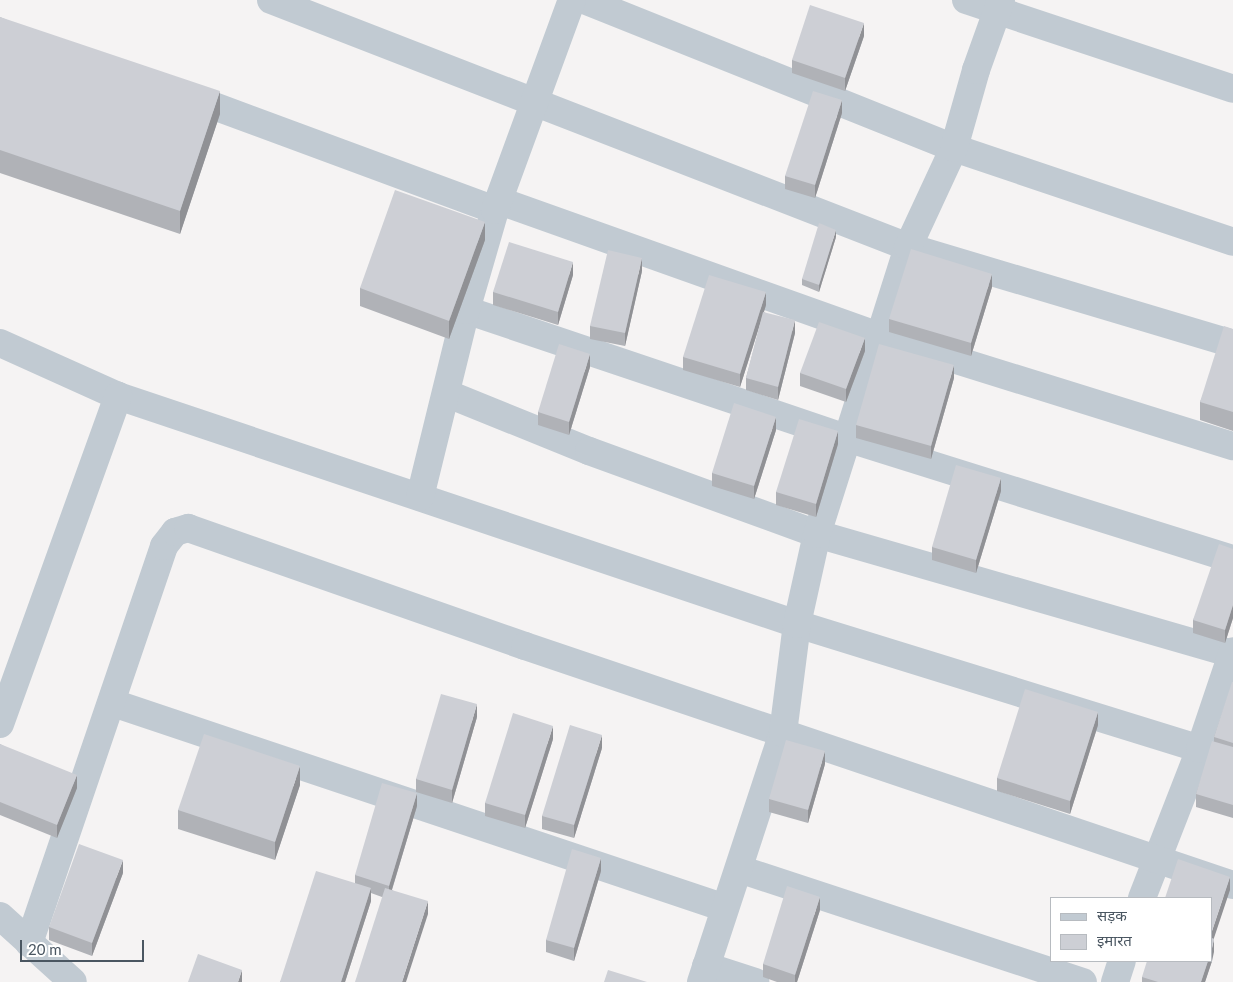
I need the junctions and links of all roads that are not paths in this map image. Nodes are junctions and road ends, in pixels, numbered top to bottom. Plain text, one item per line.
1 (272, 0) edge
2 (572, 0) edge
3 (584, 0) edge
4 (966, 0) edge
5 (1000, 5) edge
6 (159, 86) edge
7 (1233, 90) edge
8 (534, 102) junction
9 (954, 148) junction
10 (497, 205) junction
11 (1233, 242) edge
12 (908, 248) junction
13 (466, 310) junction
14 (879, 336) junction
15 (0, 343) edge
16 (1233, 344) edge
17 (448, 394) junction
18 (118, 396) junction
19 (846, 438) junction
20 (1233, 446) edge
21 (420, 497) junction
22 (817, 534) junction
23 (1233, 559) edge
24 (797, 624) junction
25 (1233, 653) edge
26 (113, 703) junction
27 (0, 724) edge
28 (783, 733) junction
29 (1200, 749) junction
30 (1155, 859) junction
31 (738, 869) junction
32 (1233, 885) edge
33 (1142, 897) edge
34 (725, 908) junction
35 (0, 916) edge
36 (29, 943) junction
37 (1122, 962) edge
38 (704, 974) edge
39 (73, 982) edge
40 (755, 982) edge
41 (1083, 982) edge
42 (1115, 982) edge

1 - 8 street
2 - 8 street
3 - 9 street
4 - 5 street
5 - 7 street
5 - 9 street
6 - 10 street
8 - 10 street
8 - 12 street
9 - 11 street
9 - 12 street
10 - 13 street
10 - 14 street
12 - 14 street
12 - 16 street
13 - 17 street
13 - 19 street
14 - 19 street
14 - 20 street
15 - 18 street
17 - 21 street
17 - 22 street
18 - 21 street
18 - 27 street
19 - 22 street
19 - 23 street
21 - 24 street
22 - 24 street
22 - 25 street
24 - 28 street
24 - 29 street
25 - 29 street
26 - 28 street
26 - 34 street
26 - 36 street
28 - 30 street
28 - 31 street
29 - 30 street
30 - 32 street
30 - 33 street
31 - 34 street
31 - 41 street
34 - 38 street
35 - 36 street
36 - 39 street
37 - 42 street
38 - 40 street

